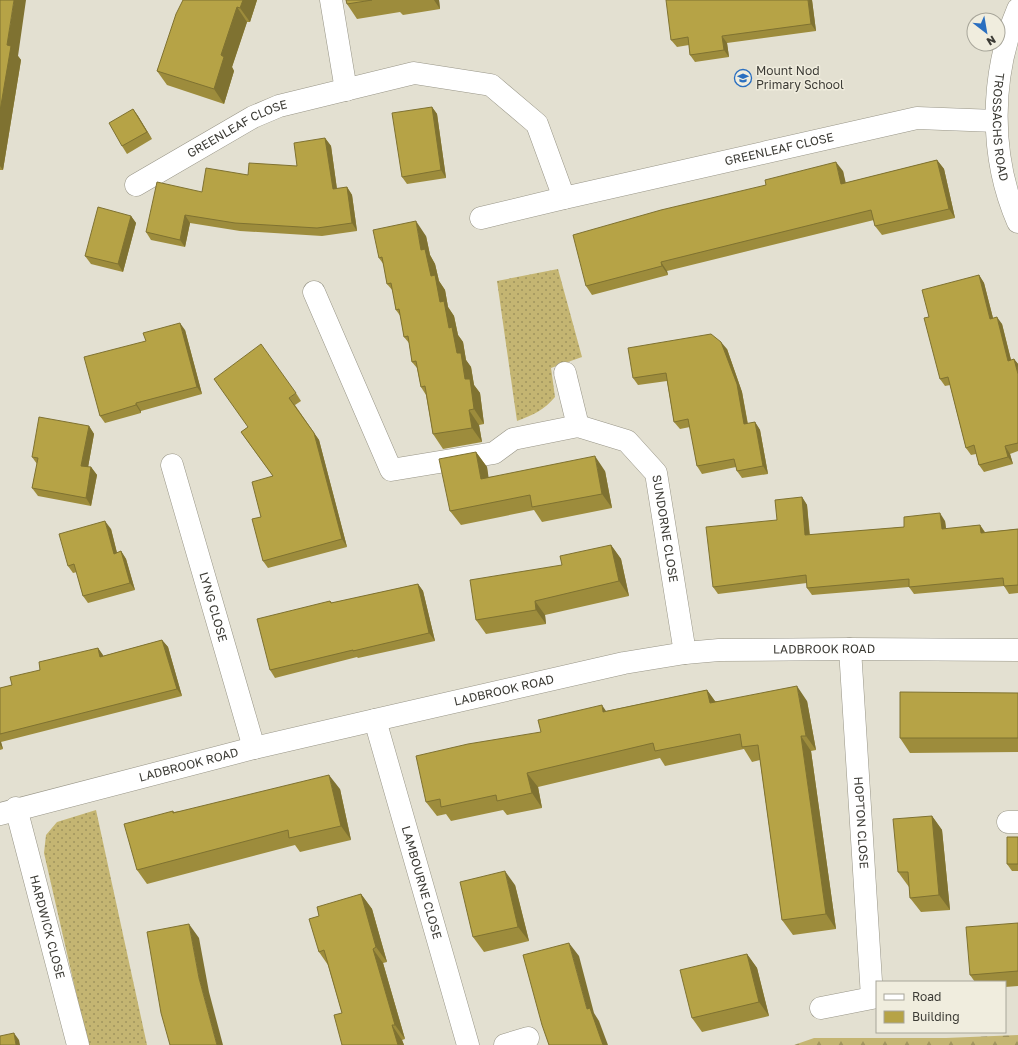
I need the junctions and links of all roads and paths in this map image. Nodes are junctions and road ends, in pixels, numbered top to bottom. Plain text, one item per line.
1 (331, 0) edge
2 (1018, 9) edge
3 (1010, 66) edge
4 (346, 90) junction
5 (996, 121) junction
6 (136, 185) dead end
7 (564, 198) junction
8 (481, 218) dead end
9 (1018, 222) edge
10 (314, 292) dead end
11 (565, 373) dead end
12 (578, 426) junction
13 (172, 465) dead end
14 (850, 649) junction
15 (1018, 650) edge
16 (685, 653) junction
17 (375, 720) junction
18 (254, 748) junction
19 (8, 811) edge
20 (874, 997) edge
21 (822, 1008) dead end
22 (528, 1038) dead end
23 (78, 1045) edge
24 (468, 1045) edge
25 (505, 1045) edge

1 - 4 street
2 - 3 street, TROSSACHS ROAD
3 - 5 street, TROSSACHS ROAD
4 - 6 street, GREENLEAF CLOSE
4 - 7 street, GREENLEAF CLOSE
5 - 7 street, GREENLEAF CLOSE
5 - 9 street, TROSSACHS ROAD
7 - 8 street, GREENLEAF CLOSE
10 - 12 street, SUNDORNE CLOSE
11 - 12 street
12 - 16 street, SUNDORNE CLOSE
13 - 18 street, LYNG CLOSE
14 - 15 street, LADBROOK ROAD
14 - 16 street, LADBROOK ROAD
14 - 20 street, HOPTON CLOSE
16 - 17 street, LADBROOK ROAD
17 - 18 street, LADBROOK ROAD
17 - 24 street, LAMBOURNE CLOSE
18 - 19 street, LADBROOK ROAD
19 - 23 street, HARDWICK CLOSE
20 - 21 street, HOPTON CLOSE
22 - 25 street

